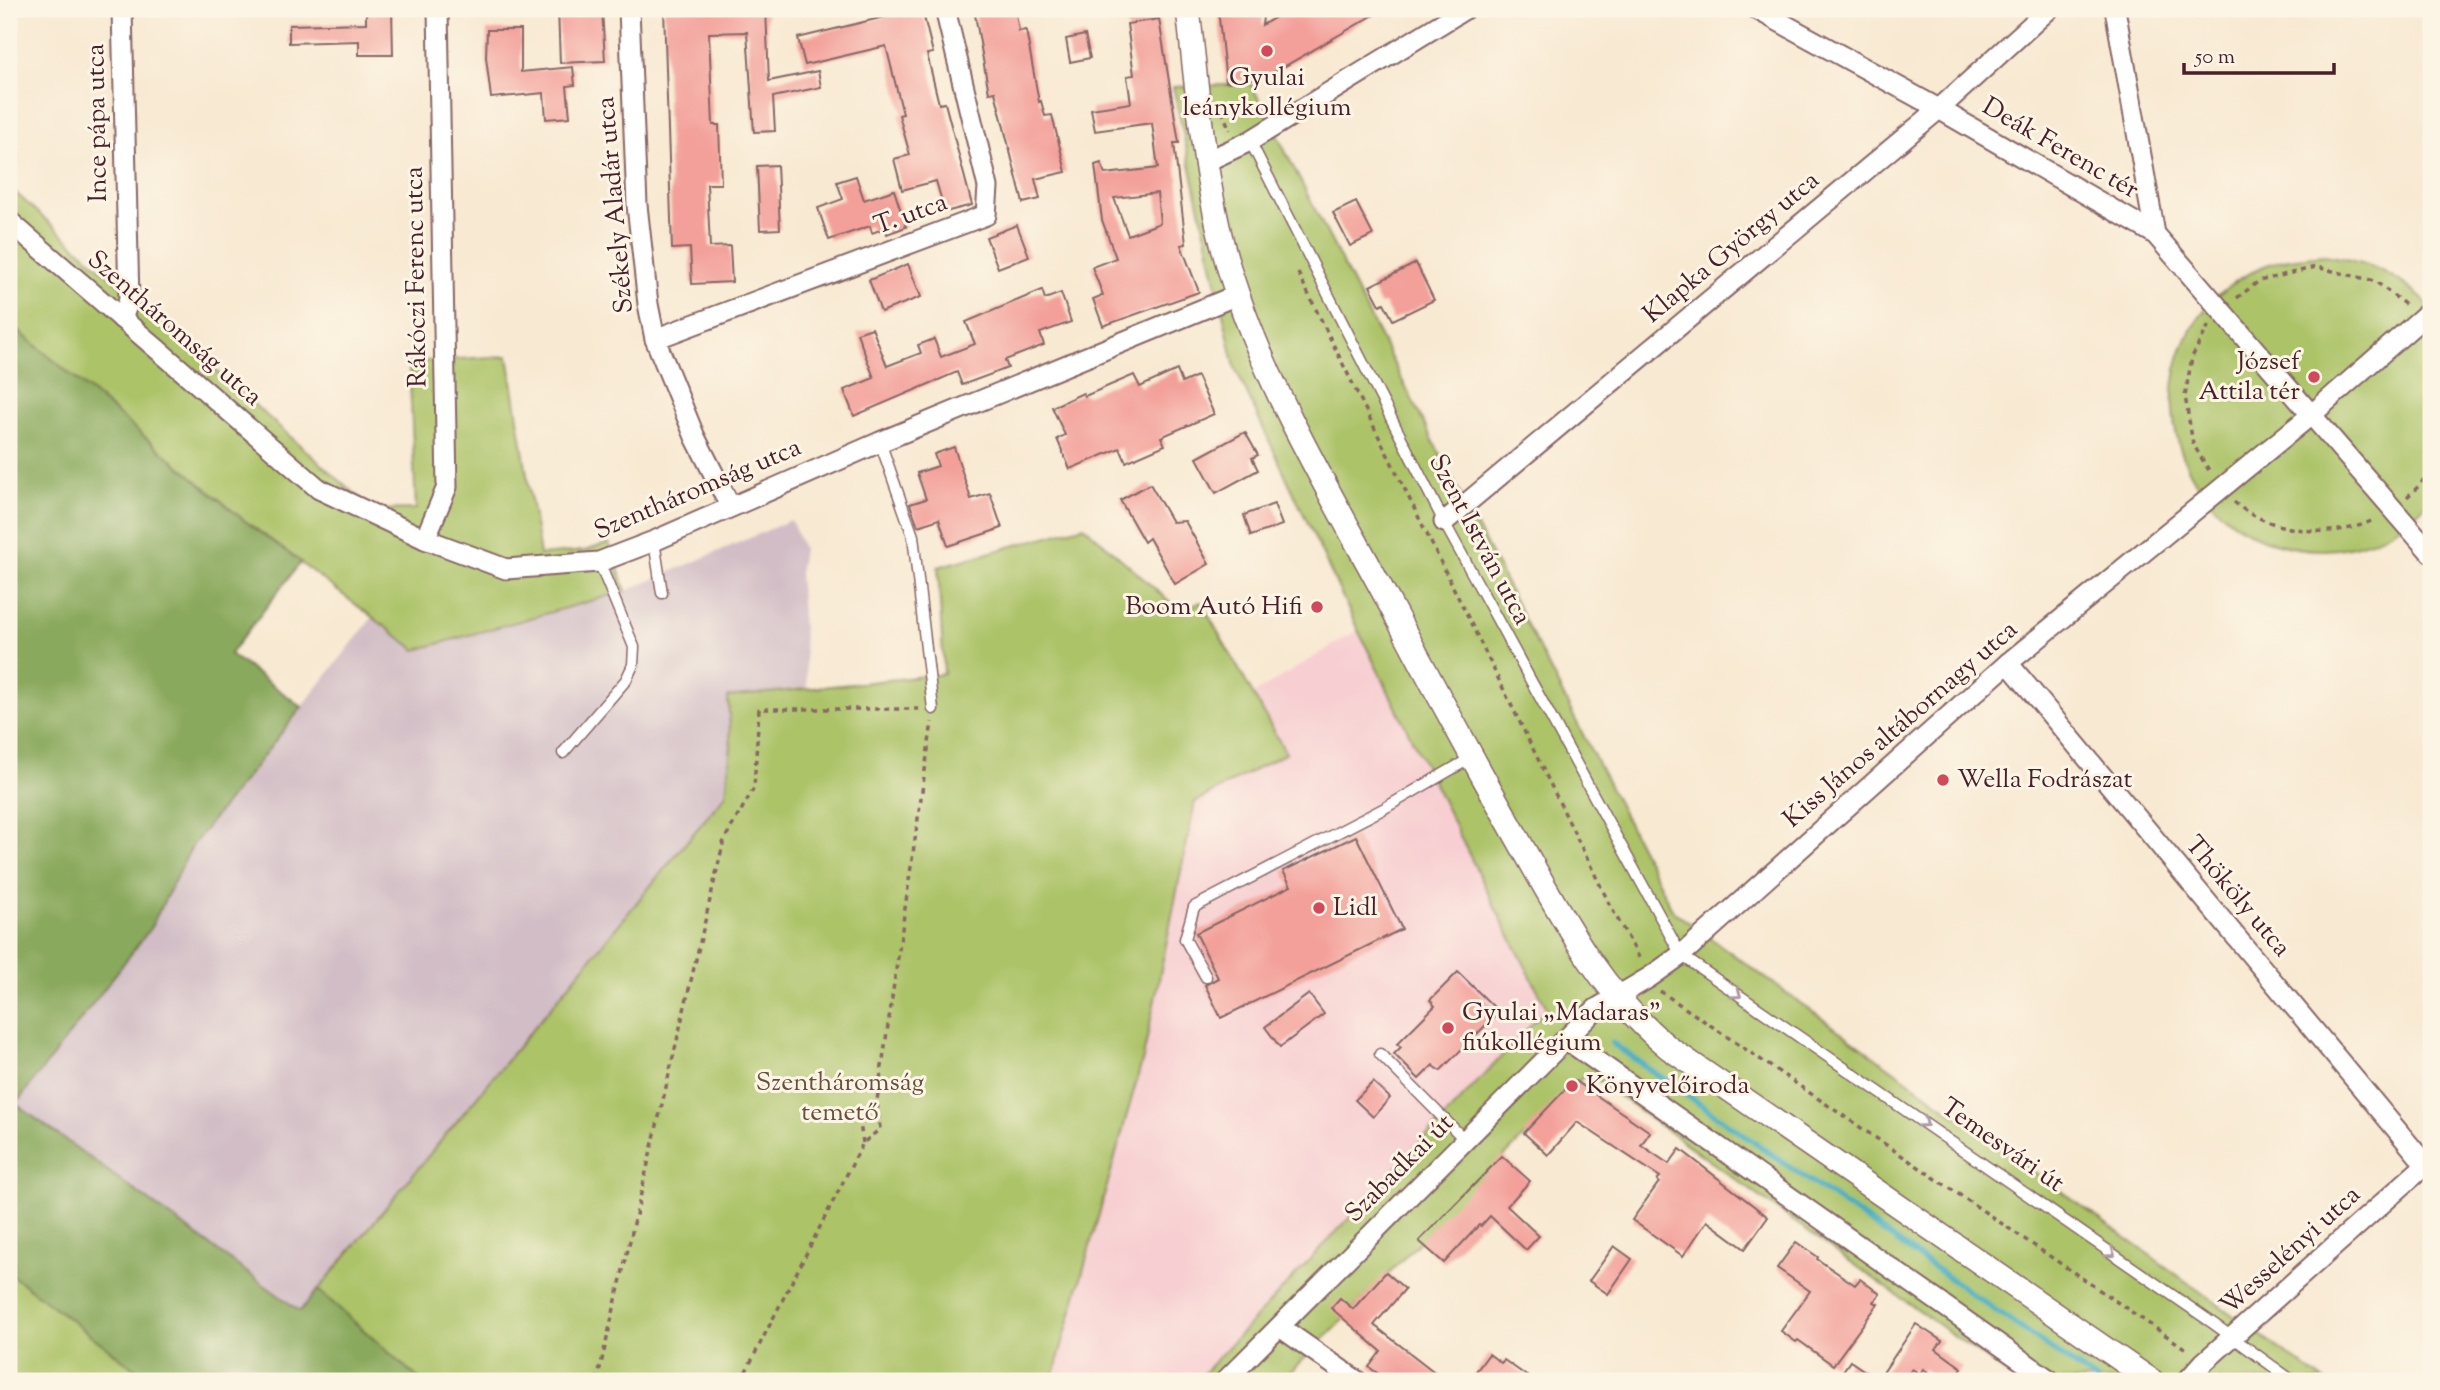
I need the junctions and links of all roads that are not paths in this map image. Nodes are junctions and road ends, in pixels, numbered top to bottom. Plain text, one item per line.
1 (122, 9) edge
2 (438, 9) edge
3 (629, 9) edge
4 (946, 9) edge
5 (1188, 9) edge
6 (1465, 9) edge
7 (1755, 9) edge
8 (2049, 9) edge
9 (2115, 9) edge
10 (1939, 109) junction
11 (1243, 145) junction
12 (1205, 162) junction
13 (9, 222) edge
14 (2155, 233) junction
15 (1237, 295) junction
16 (2427, 314) edge
17 (122, 319) junction
18 (655, 338) junction
19 (2311, 415) junction
20 (880, 442) junction
21 (730, 506) junction
22 (1444, 522) junction
23 (425, 539) junction
24 (654, 541) junction
25 (2431, 553) edge
26 (599, 562) junction
27 (662, 593) dead end
28 (2008, 663) junction
29 (933, 709) road end
30 (563, 753) dead end
31 (1472, 758) junction
32 (1681, 955) junction
33 (1206, 977) dead end
34 (1616, 998) junction
35 (1567, 1040) junction
36 (1380, 1055) dead end
37 (1465, 1140) junction
38 (2429, 1163) edge
39 (1280, 1327) junction
40 (2234, 1338) junction
41 (1224, 1381) edge
42 (1357, 1381) edge
43 (2051, 1381) edge
44 (2152, 1381) edge
45 (2187, 1381) edge
46 (2293, 1381) edge

1 - 17 street, Ince pápa utca
2 - 23 street, Rákóczi Ferenc utca
3 - 18 street, Székely Aladár utca
4 - 18 street, T. utca
5 - 12 street
6 - 11 street
7 - 10 street, Deák Ferenc tér
8 - 10 street, Klapka György utca
9 - 14 street, Deák Ferenc tér
10 - 14 street, Deák Ferenc tér
10 - 22 street, Klapka György utca
11 - 12 street
11 - 22 lane, Szent István utca
12 - 15 street
13 - 17 street, Szentháromság utca
14 - 19 street, Deák Ferenc tér
15 - 20 street, Szentháromság utca
15 - 31 street
16 - 19 street
17 - 23 street, Szentháromság utca
18 - 21 street, Székely Aladár utca
19 - 25 street
19 - 28 street, Kiss János altábornagy utca
20 - 21 street, Szentháromság utca
20 - 29 lane
21 - 24 street, Szentháromság utca
22 - 32 lane, Szent István utca
23 - 26 street, Szentháromság utca
24 - 26 street, Szentháromság utca
24 - 27 lane
26 - 30 lane
28 - 32 street, Kiss János altábornagy utca
28 - 38 street, Thököly utca
31 - 33 lane
31 - 34 street
32 - 34 street, Kiss János altábornagy utca
32 -> 40 lane, Temesvári út
34 - 35 street, Szabadkai út
34 - 44 street
35 - 37 street, Szabadkai út
35 - 43 street
36 - 37 lane
37 - 39 street, Szabadkai út
38 - 40 street, Wesselényi utca
39 - 41 street, Szabadkai út
39 - 42 street
40 - 45 street, Wesselényi utca
40 - 46 lane, Temesvári út

